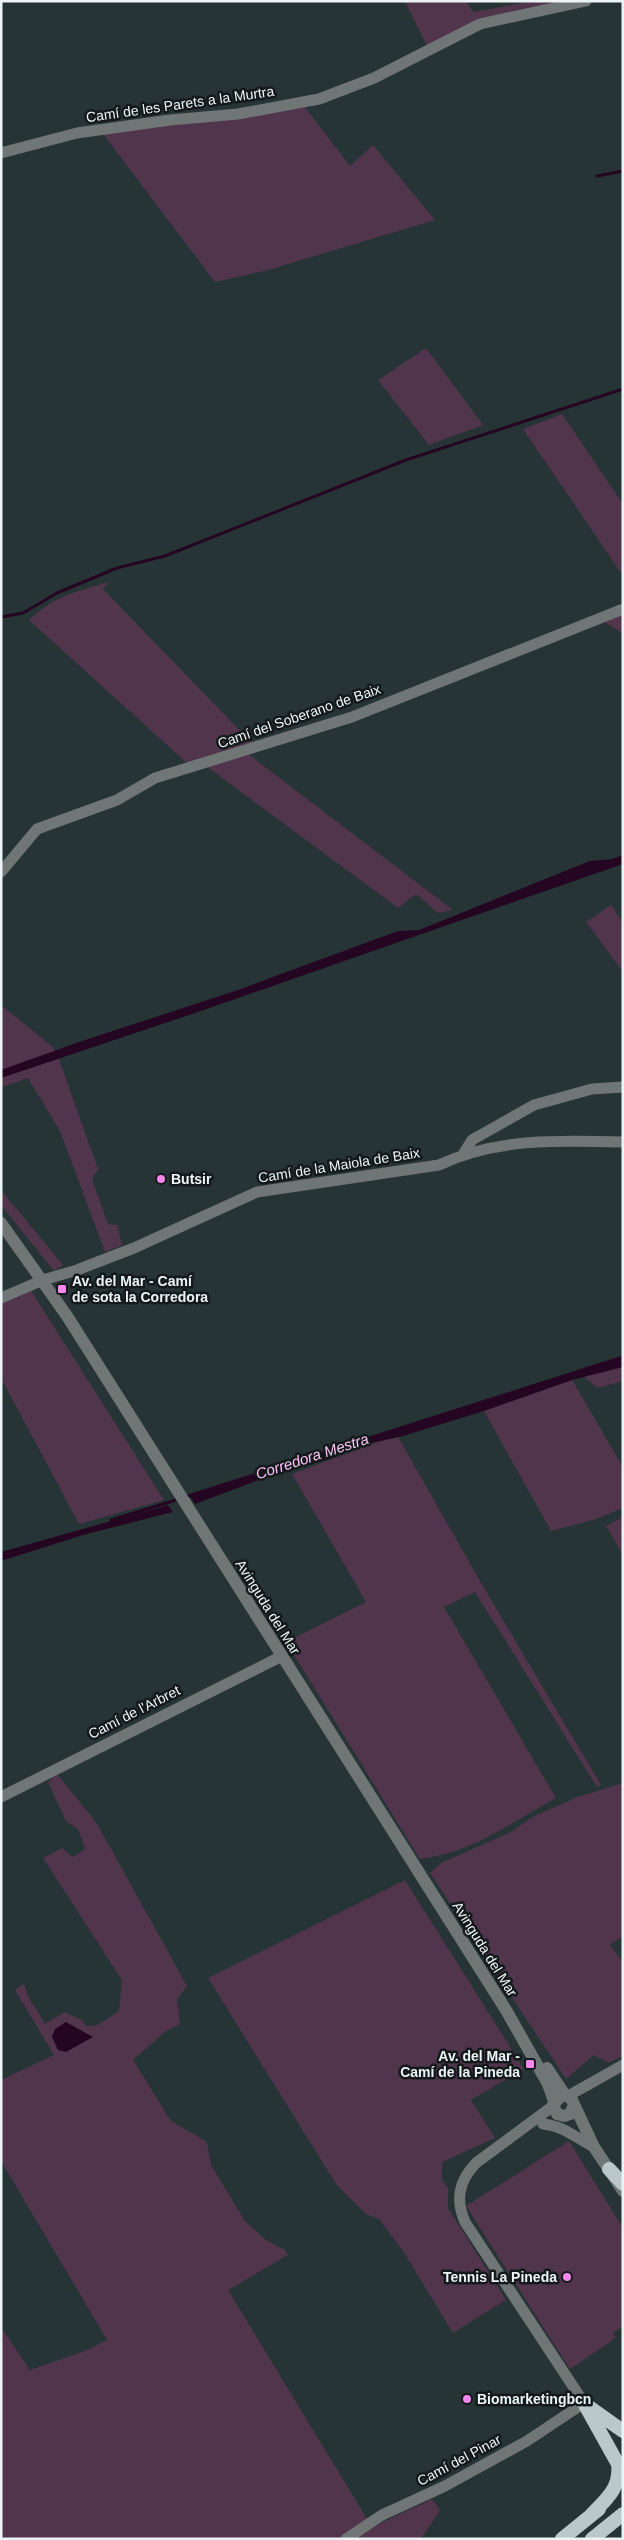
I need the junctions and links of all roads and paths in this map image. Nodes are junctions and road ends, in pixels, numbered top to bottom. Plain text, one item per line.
1 (586, 1) edge
2 (1, 153) edge
3 (623, 609) edge
4 (1, 872) edge
5 (623, 1087) edge
6 (623, 1142) edge
7 (464, 1153) junction
8 (1, 1223) edge
9 (43, 1280) junction
10 (1, 1298) edge
11 (282, 1656) junction
12 (1, 1797) edge
13 (623, 2065) edge
14 (563, 2105) junction
15 (543, 2124) junction
16 (518, 2134) junction
17 (594, 2147) junction
18 (609, 2169) junction
19 (623, 2184) edge
20 (623, 2191) edge
21 (584, 2403) junction
22 (623, 2431) edge
23 (623, 2489) edge
24 (592, 2514) junction
25 (623, 2514) edge
26 (346, 2539) edge
27 (562, 2539) edge
28 (592, 2539) edge

1 - 2 street, Camí de les Parets a la Murtra
3 - 4 street, Camí del Soberano de Baix
5 - 7 street
6 - 7 street, Camí de la Maiola de Baix
7 - 9 street, Camí de la Maiola de Baix
8 - 9 street, Avinguda del Mar
9 - 10 street, Camí de la Maiola de Baix
9 - 11 street, Avinguda del Mar
11 - 12 street, Camí de l'Arbret
11 - 14 street, Avinguda del Mar
13 - 14 street
14 - 15 street
14 - 16 street
14 - 17 street, Avinguda del Mar
15 - 16 street
15 - 17 street
16 - 21 street
17 - 18 street, Avinguda del Mar
18 - 19 highway
18 - 20 street, Avinguda del Mar
21 - 22 highway
21 - 24 highway
21 - 26 street, Camí del Pinar
23 - 24 highway
24 - 27 highway
25 - 28 highway

